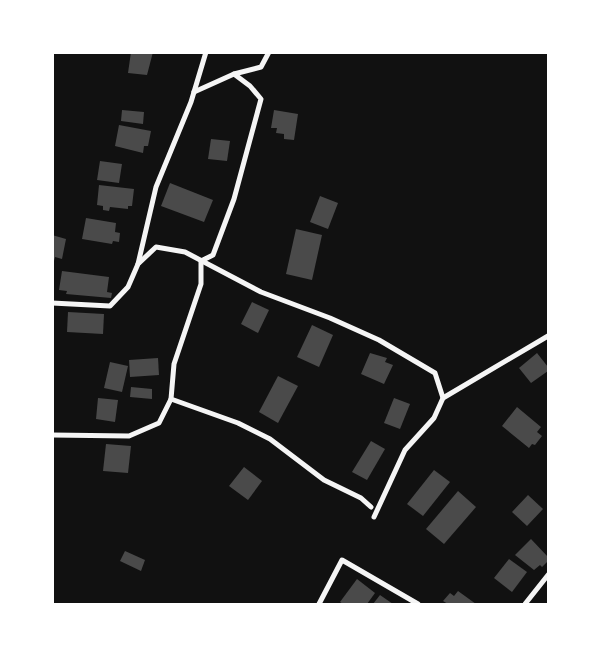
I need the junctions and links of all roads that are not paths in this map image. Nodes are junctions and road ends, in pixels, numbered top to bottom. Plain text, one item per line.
1 (206, 52) edge
2 (269, 52) edge
3 (234, 74) junction
4 (194, 92) junction
5 (201, 261) junction
6 (138, 264) junction
7 (52, 303) edge
8 (548, 336) edge
9 (444, 398) junction
10 (171, 399) junction
11 (52, 435) edge
12 (371, 507) dead end
13 (374, 518) dead end
14 (548, 575) edge
15 (319, 604) edge
16 (418, 604) edge
17 (525, 604) edge

1 - 4 street
2 - 3 street
3 - 4 street
3 - 5 street
4 - 6 street
5 - 6 street
5 - 9 street
5 - 10 street
6 - 7 street
8 - 9 street
9 - 13 street
10 - 11 street
10 - 12 street
14 - 17 street
15 - 16 street

